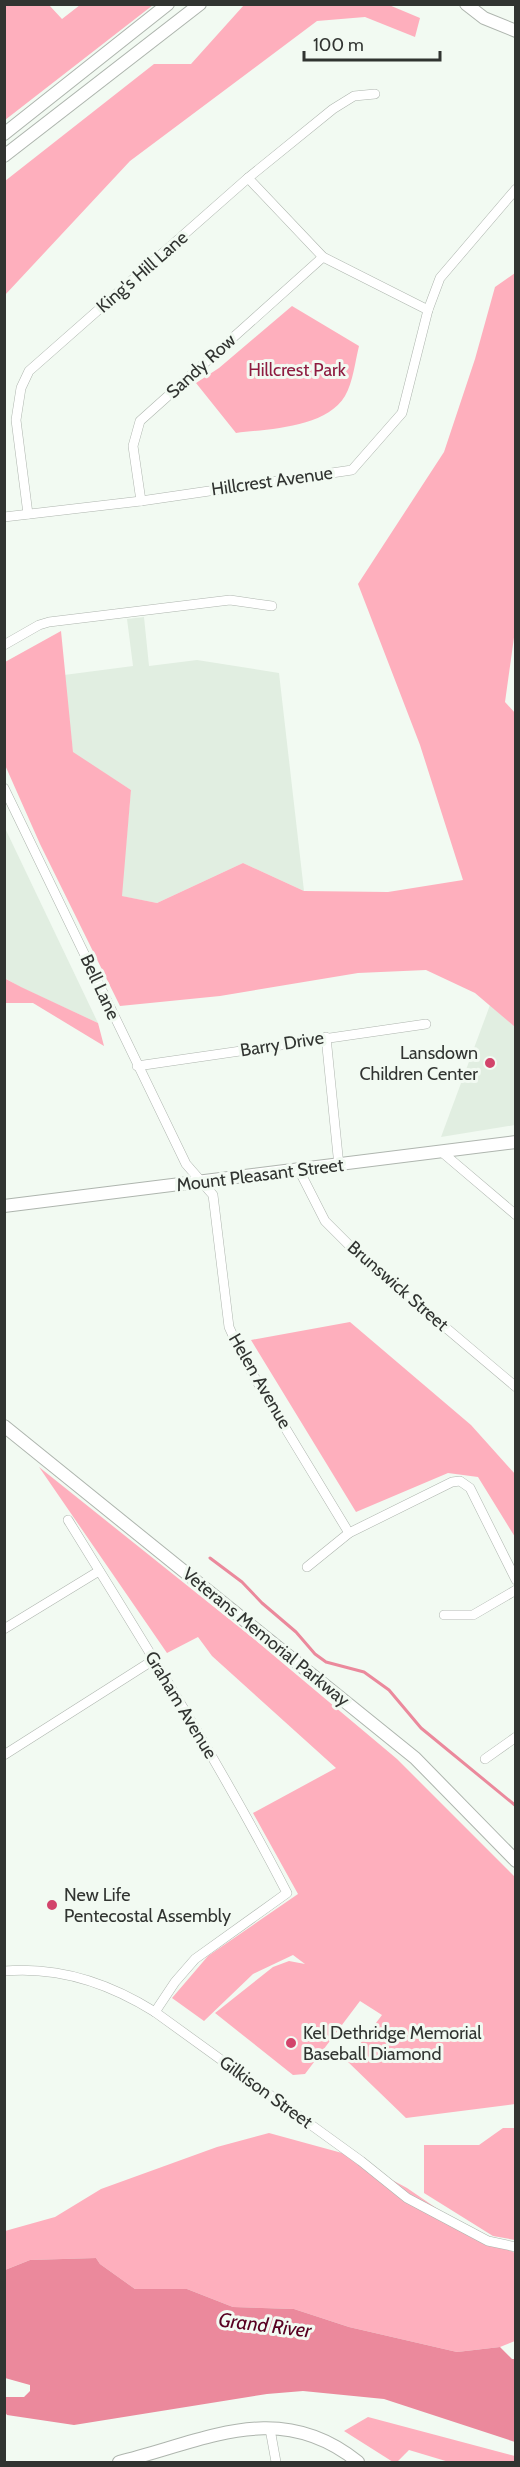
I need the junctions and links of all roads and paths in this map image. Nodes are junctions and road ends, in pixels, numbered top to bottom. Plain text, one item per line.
1 (168, 4) edge
2 (200, 4) edge
3 (466, 4) edge
4 (516, 31) edge
5 (375, 94) dead end
6 (4, 134) edge
7 (4, 156) edge
8 (248, 178) junction
9 (516, 189) edge
10 (323, 257) junction
11 (428, 310) junction
12 (141, 501) junction
13 (28, 514) junction
14 (4, 517) edge
15 (272, 606) dead end
16 (4, 645) edge
17 (4, 788) edge
18 (426, 1024) dead end
19 (326, 1037) junction
20 (137, 1066) junction
21 (516, 1142) edge
22 (443, 1153) junction
23 (339, 1166) junction
24 (299, 1170) junction
25 (202, 1181) junction
26 (4, 1206) edge
27 (516, 1215) edge
28 (516, 1387) edge
29 (4, 1426) edge
30 (68, 1520) dead end
31 (349, 1533) junction
32 (513, 1564) edge
33 (307, 1567) dead end
34 (99, 1571) junction
35 (516, 1580) edge
36 (516, 1590) edge
37 (444, 1615) dead end
38 (4, 1629) edge
39 (155, 1659) junction
40 (516, 1737) edge
41 (4, 1755) edge
42 (485, 1759) dead end
43 (516, 1862) edge
44 (4, 1971) edge
45 (155, 2012) junction
46 (516, 2247) edge
47 (270, 2429) junction
48 (151, 2458) edge
49 (119, 2463) edge
50 (276, 2463) edge
51 (358, 2463) edge

1 - 6 main road
2 - 7 main road
3 - 4 main road
5 - 8 street, King's Hill Lane
8 - 10 street
8 - 13 street, King's Hill Lane
9 - 11 street, Hillcrest Avenue
10 - 11 street
10 - 12 street, Sandy Row
11 - 12 street, Hillcrest Avenue
12 - 13 street, Hillcrest Avenue
13 - 14 street, Hillcrest Avenue
15 - 16 street
17 - 20 street, Bell Lane
18 - 19 street, Barry Drive
19 - 20 street, Barry Drive
19 - 23 street
20 - 25 street, Bell Lane
21 - 22 main road, Mount Pleasant Street
22 - 23 main road, Mount Pleasant Street
22 - 27 street
23 - 24 main road, Mount Pleasant Street
24 - 25 main road, Mount Pleasant Street
24 - 28 street, Brunswick Street
25 - 26 main road, Mount Pleasant Street
25 - 31 street, Helen Avenue
29 - 43 main road, Veterans Memorial Parkway
30 - 34 street, Graham Avenue
31 - 32 street
31 - 33 street
32 - 35 street
34 - 38 street
34 - 39 street, Graham Avenue
36 - 37 street
39 - 41 street
39 - 45 street, Graham Avenue
40 - 42 street
44 - 45 street, Gilkison Street
45 - 46 street, Gilkison Street
47 - 48 main road
47 - 50 street
47 - 51 main road
48 - 49 main road

